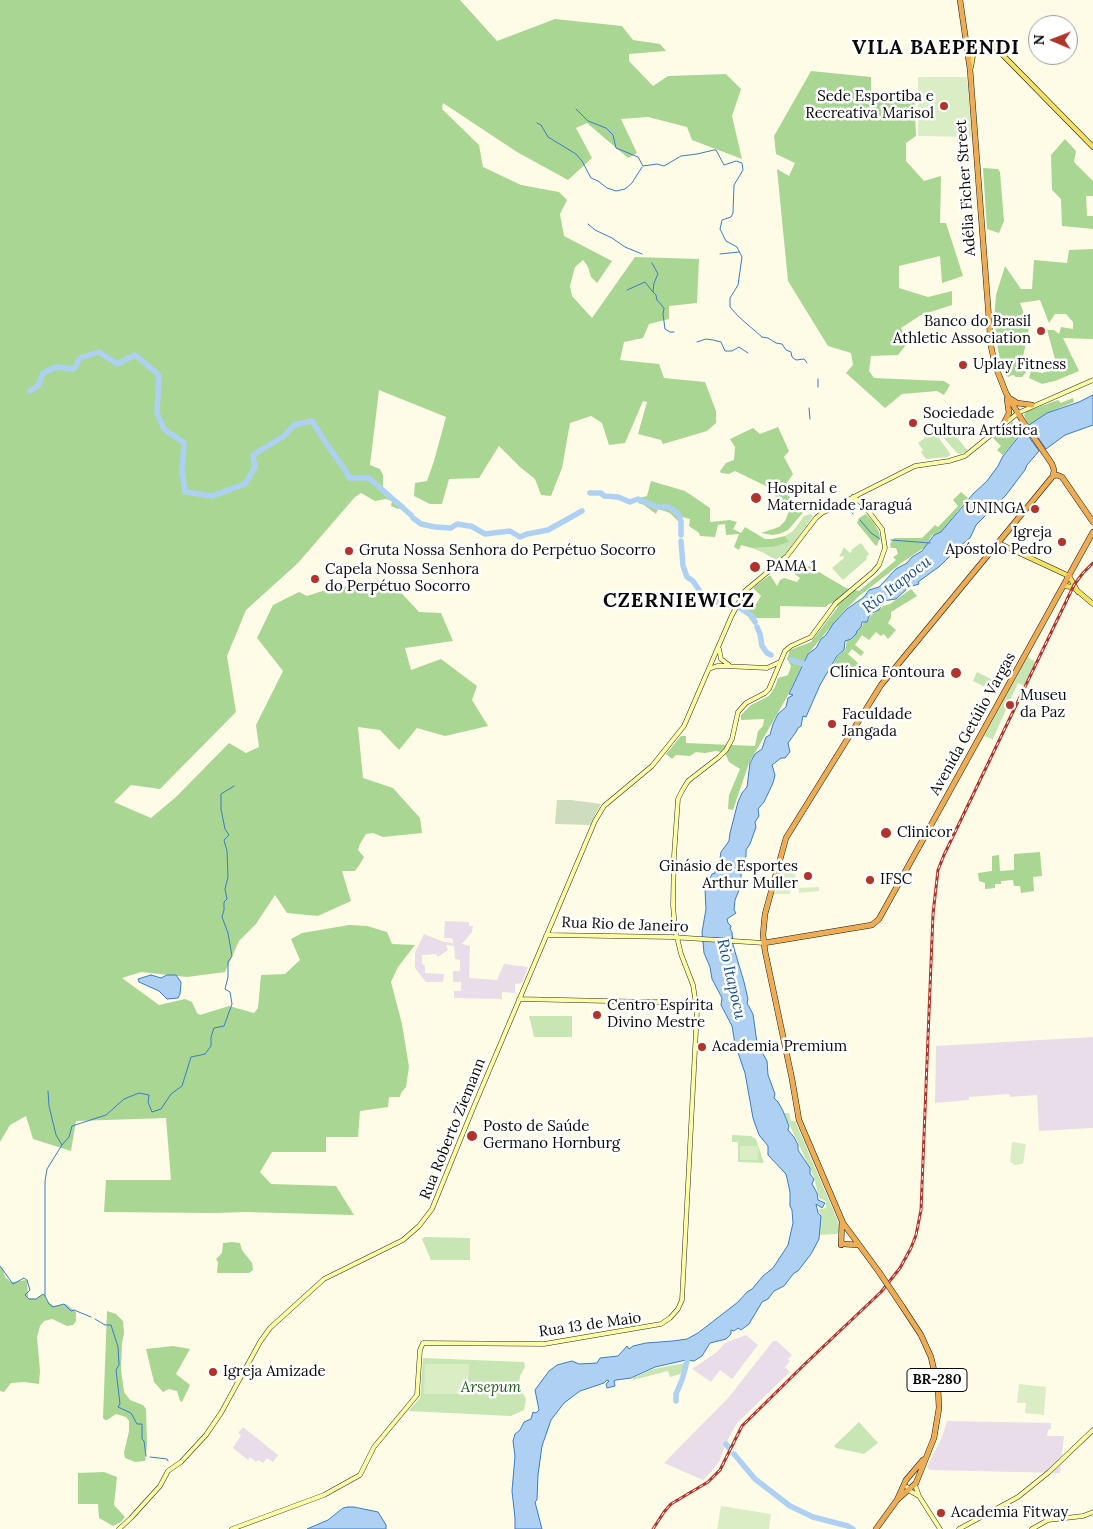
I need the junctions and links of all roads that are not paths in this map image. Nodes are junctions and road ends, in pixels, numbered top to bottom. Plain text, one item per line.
1 (960, 0) edge
2 (970, 69) junction
3 (1093, 148) edge
4 (1093, 380) edge
5 (1006, 393) junction
6 (1032, 406) junction
7 (1018, 413) junction
8 (1003, 425) junction
9 (1053, 476) junction
10 (864, 491) junction
11 (853, 497) junction
12 (863, 504) junction
13 (1093, 522) edge
14 (1093, 532) edge
15 (998, 543) junction
16 (1069, 576) junction
17 (1064, 586) junction
18 (1078, 592) junction
19 (1093, 604) edge
20 (719, 646) junction
21 (780, 662) junction
22 (731, 666) junction
23 (767, 668) junction
24 (709, 669) junction
25 (774, 679) junction
26 (546, 936) junction
27 (676, 937) junction
28 (686, 938) junction
29 (764, 943) junction
30 (679, 947) junction
31 (519, 999) junction
32 (695, 1003) junction
33 (841, 1219) junction
34 (859, 1245) junction
35 (1093, 1430) edge
36 (924, 1459) junction
37 (911, 1486) junction
38 (919, 1496) junction
39 (1093, 1512) edge
40 (119, 1529) edge
41 (232, 1529) edge
42 (876, 1529) edge
43 (940, 1529) edge
44 (959, 1529) edge
45 (1032, 1529) edge

1 - 2 highway, Adélia Ficher Street
2 - 3 main road
2 - 5 highway, Adélia Ficher Street
4 - 6 main road, Rua Roberto Ziemann
5 - 6 highway
5 - 7 highway
5 - 8 highway
6 - 7 main road, Rua Roberto Ziemann
7 - 8 main road, Rua Roberto Ziemann
7 - 9 highway
8 - 10 main road, Rua Roberto Ziemann
9 - 13 highway
9 - 15 highway
10 - 11 main road, Rua Roberto Ziemann
10 - 12 main road
11 - 12 main road
11 - 20 main road, Rua Roberto Ziemann
12 - 21 main road
14 - 16 highway, Avenida Getúlio Vargas
15 - 16 main road
15 - 29 highway
16 - 17 highway, Avenida Getúlio Vargas
16 - 18 main road
17 - 18 main road
17 - 29 highway, Avenida Getúlio Vargas
18 - 19 main road
20 - 22 main road
20 - 24 main road, Rua Roberto Ziemann
21 - 23 main road
21 - 25 main road
22 - 23 main road
22 - 24 main road
23 - 25 main road
24 - 26 main road, Rua Roberto Ziemann
25 - 27 main road, Rua 13 de Maio
26 - 27 main road, Rua Rio de Janeiro
26 - 31 main road, Rua Roberto Ziemann
27 - 28 main road, Rua Rio de Janeiro
27 - 30 main road, Rua 13 de Maio
28 - 29 main road, Rua Rio de Janeiro
28 - 30 main road
29 - 33 highway
30 - 32 main road, Rua 13 de Maio
31 - 32 main road
31 - 40 main road, Rua Roberto Ziemann
32 - 41 main road, Rua 13 de Maio
33 - 34 highway
33 - 34 highway
34 - 36 highway, BR-280, bridge
35 - 44 main road
36 - 37 highway, BR-280
36 - 37 highway, BR-280
37 - 38 main road
37 - 38 main road
37 - 42 highway, BR-280
38 - 43 main road
39 - 45 main road

